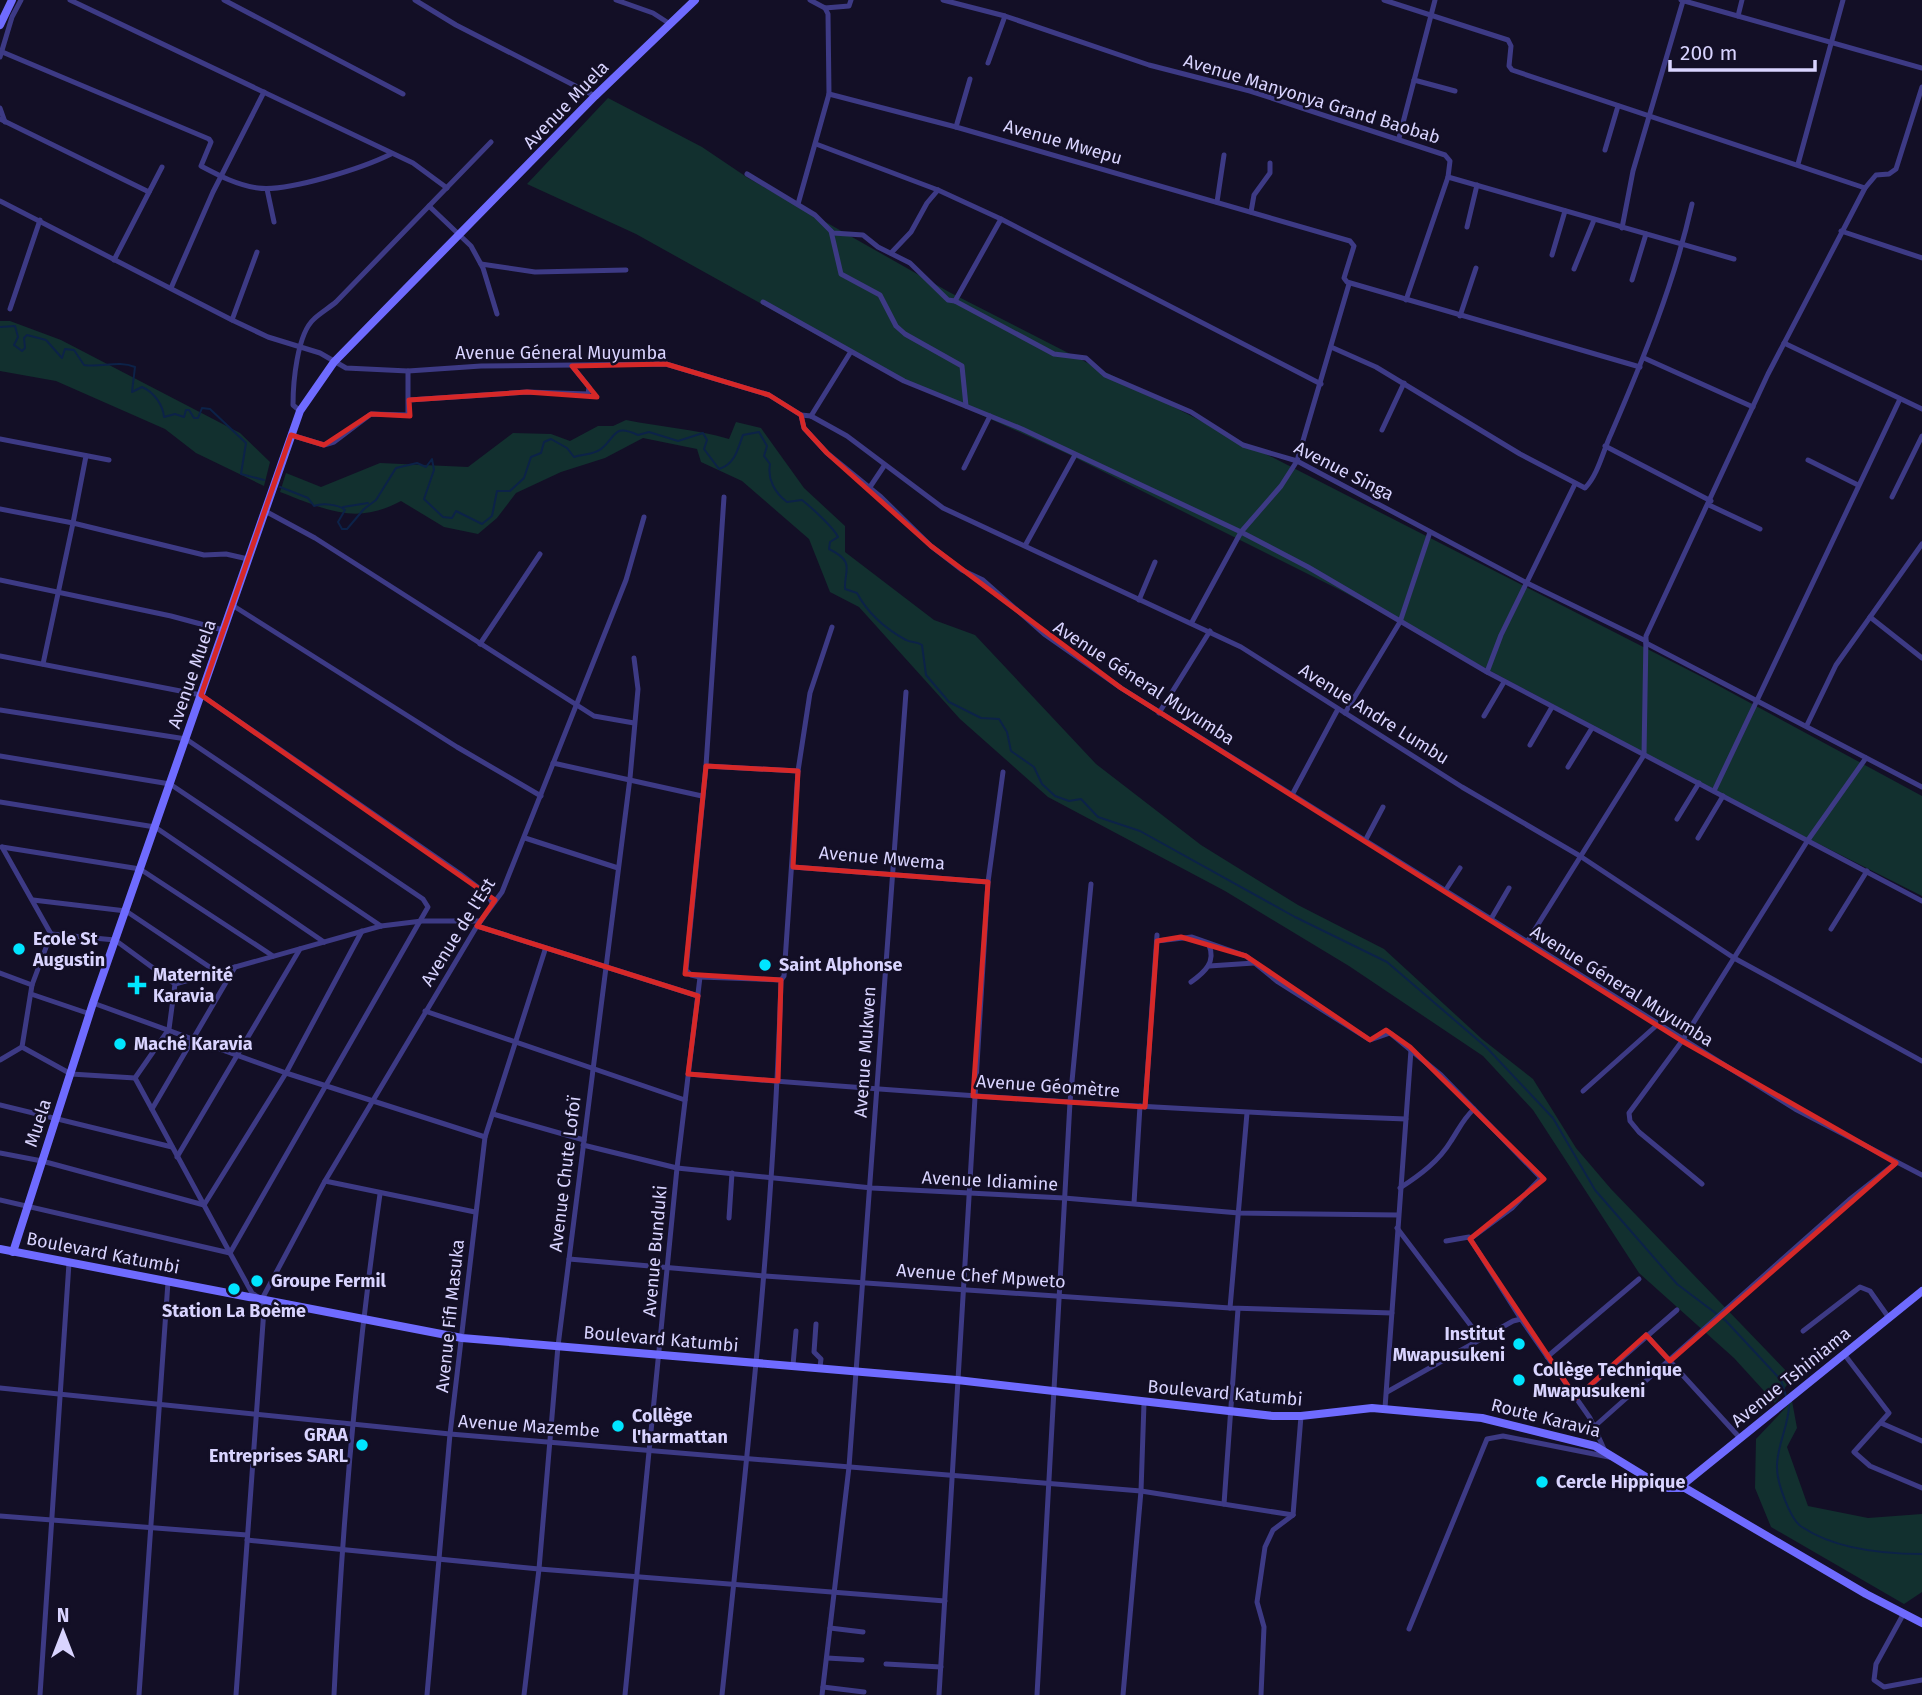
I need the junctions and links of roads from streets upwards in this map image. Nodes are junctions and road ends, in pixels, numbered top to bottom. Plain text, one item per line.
1 (12, 0) edge
2 (21, 0) edge
3 (70, 0) edge
4 (224, 0) edge
5 (415, 0) edge
6 (616, 0) edge
7 (695, 0) edge
8 (810, 0) edge
9 (943, 0) edge
10 (1384, 0) edge
11 (1435, 0) edge
12 (1682, 0) edge
13 (1742, 0) edge
14 (1843, 0) edge
15 (850, 3) edge
16 (825, 8) junction
17 (1430, 14) junction
18 (1005, 16) junction
19 (1738, 16) junction
20 (670, 24) junction
21 (0, 25) edge
22 (1830, 40) junction
23 (0, 53) edge
24 (988, 63) dead end
25 (1922, 68) edge
26 (970, 79) dead end
27 (1414, 80) junction
28 (1922, 87) edge
29 (1455, 91) dead end
30 (264, 92) junction
31 (403, 94) dead end
32 (830, 94) junction
33 (595, 96) junction
34 (1618, 106) junction
35 (0, 108) edge
36 (1649, 117) junction
37 (3, 121) edge
38 (956, 127) junction
39 (1399, 138) junction
40 (491, 142) dead end
41 (816, 145) junction
42 (1605, 150) dead end
43 (391, 154) junction
44 (1224, 155) dead end
45 (1270, 163) dead end
46 (1798, 164) junction
47 (162, 167) dead end
48 (747, 174) dead end
49 (221, 176) junction
50 (1448, 177) junction
51 (1477, 185) junction
52 (267, 188) junction
53 (447, 188) junction
54 (1865, 188) junction
55 (938, 190) junction
56 (149, 192) junction
57 (0, 201) edge
58 (1217, 202) junction
59 (798, 204) junction
60 (1692, 204) dead end
61 (429, 206) junction
62 (1565, 211) junction
63 (1251, 212) junction
64 (1001, 219) junction
65 (40, 220) junction
66 (1594, 220) junction
67 (274, 222) dead end
68 (1467, 227) dead end
69 (1622, 228) junction
70 (1841, 231) junction
71 (831, 232) junction
72 (461, 234) junction
73 (1646, 234) junction
74 (1683, 244) junction
75 (257, 252) dead end
76 (891, 253) junction
77 (1552, 255) dead end
78 (1922, 258) edge
79 (1734, 259) dead end
80 (114, 260) junction
81 (481, 264) junction
82 (1476, 268) dead end
83 (1574, 269) dead end
84 (626, 270) dead end
85 (1632, 281) dead end
86 (1349, 284) junction
87 (171, 288) junction
88 (1406, 300) junction
89 (955, 301) junction
90 (763, 302) dead end
91 (10, 309) dead end
92 (498, 314) dead end
93 (1460, 316) junction
94 (232, 320) junction
95 (1784, 343) junction
96 (1331, 347) junction
97 (301, 348) junction
98 (850, 352) junction
99 (1644, 358) junction
100 (334, 362) junction
101 (572, 366) junction
102 (1640, 367) junction
103 (408, 371) junction
104 (1404, 383) junction
105 (1321, 384) junction
106 (1900, 399) junction
107 (409, 400) junction
108 (966, 406) junction
109 (1753, 407) junction
110 (1922, 409) edge
111 (300, 411) junction
112 (801, 415) junction
113 (990, 415) junction
114 (811, 416) junction
115 (1382, 430) dead end
116 (291, 435) junction
117 (1922, 436) edge
118 (0, 439) edge
119 (1605, 446) junction
120 (1076, 455) junction
121 (86, 456) junction
122 (109, 460) dead end
123 (1808, 460) dead end
124 (1297, 461) junction
125 (884, 466) junction
126 (964, 468) dead end
127 (1576, 484) junction
128 (1858, 485) junction
129 (870, 487) junction
130 (724, 497) dead end
131 (1892, 497) dead end
132 (1710, 503) junction
133 (0, 509) edge
134 (265, 511) junction
135 (644, 517) dead end
136 (73, 523) junction
137 (1760, 529) dead end
138 (1241, 532) junction
139 (1430, 532) junction
140 (1026, 544) junction
141 (1922, 544) edge
142 (540, 554) dead end
143 (248, 559) junction
144 (1155, 562) dead end
145 (0, 580) edge
146 (1527, 583) junction
147 (59, 592) junction
148 (1139, 600) junction
149 (232, 605) junction
150 (1870, 617) junction
151 (1192, 622) junction
152 (1400, 622) junction
153 (832, 627) dead end
154 (223, 630) junction
155 (1210, 631) junction
156 (1646, 642) junction
157 (480, 644) junction
158 (0, 656) edge
159 (634, 658) dead end
160 (1922, 658) edge
161 (43, 664) junction
162 (1487, 672) junction
163 (1504, 681) junction
164 (906, 692) dead end
165 (201, 695) junction
166 (1757, 699) junction
167 (578, 705) junction
168 (1552, 707) junction
169 (1338, 709) junction
170 (0, 710) edge
171 (1159, 713) junction
172 (1345, 713) junction
173 (1484, 716) dead end
174 (634, 723) junction
175 (1807, 725) junction
176 (1592, 728) junction
177 (186, 739) junction
178 (1530, 745) dead end
179 (1644, 755) junction
180 (0, 756) edge
181 (1866, 758) junction
182 (553, 763) junction
183 (706, 766) junction
184 (1568, 767) dead end
185 (798, 771) junction
186 (1003, 772) dead end
187 (630, 778) junction
188 (1699, 783) junction
189 (170, 784) junction
190 (1922, 787) edge
191 (1714, 791) junction
192 (1292, 795) junction
193 (541, 796) junction
194 (702, 796) junction
195 (1723, 796) junction
196 (0, 802) edge
197 (1383, 807) dead end
198 (1677, 819) dead end
199 (155, 827) junction
200 (525, 838) junction
201 (1698, 838) dead end
202 (1808, 840) junction
203 (1366, 841) junction
204 (1, 846) edge
205 (1580, 856) junction
206 (793, 867) junction
207 (618, 868) junction
208 (1460, 868) dead end
209 (140, 869) junction
210 (1867, 871) junction
211 (891, 872) junction
212 (988, 882) junction
213 (1091, 884) dead end
214 (1508, 888) dead end
215 (1446, 891) junction
216 (33, 900) junction
217 (1922, 901) edge
218 (492, 903) junction
219 (126, 911) junction
220 (1491, 919) junction
221 (422, 921) junction
222 (479, 923) junction
223 (381, 926) junction
224 (1831, 929) dead end
225 (362, 932) junction
226 (51, 934) junction
227 (116, 940) junction
228 (324, 942) junction
229 (1527, 942) junction
230 (1207, 943) junction
231 (300, 949) junction
232 (545, 950) junction
233 (273, 956) junction
234 (1734, 958) junction
235 (1254, 963) junction
236 (1209, 966) junction
237 (235, 967) junction
238 (606, 968) junction
239 (217, 972) junction
240 (0, 973) edge
241 (700, 976) junction
242 (781, 980) junction
243 (1191, 982) dead end
244 (175, 984) junction
245 (32, 985) junction
246 (31, 994) junction
247 (698, 996) junction
248 (93, 1003) junction
249 (425, 1012) junction
250 (90, 1014) junction
251 (1657, 1025) junction
252 (169, 1029) junction
253 (196, 1040) junction
254 (1682, 1041) junction
255 (515, 1044) junction
256 (22, 1047) junction
257 (1411, 1050) junction
258 (240, 1055) junction
259 (0, 1059) edge
260 (1922, 1062) edge
261 (592, 1070) junction
262 (286, 1073) junction
263 (71, 1074) junction
264 (688, 1074) junction
265 (135, 1077) junction
266 (778, 1081) junction
267 (328, 1086) junction
268 (875, 1090) junction
269 (1583, 1091) dead end
270 (974, 1096) junction
271 (685, 1100) junction
272 (374, 1101) junction
273 (1070, 1102) junction
274 (0, 1105) edge
275 (1142, 1106) junction
276 (1474, 1109) junction
277 (152, 1110) junction
278 (1247, 1113) junction
279 (492, 1114) junction
280 (57, 1118) junction
281 (1406, 1119) junction
282 (485, 1138) junction
283 (583, 1143) junction
284 (172, 1147) junction
285 (0, 1153) edge
286 (177, 1157) junction
287 (42, 1161) junction
288 (1896, 1163) junction
289 (677, 1168) junction
290 (732, 1173) junction
291 (1922, 1175) edge
292 (773, 1178) junction
293 (325, 1181) junction
294 (1702, 1184) dead end
295 (872, 1188) junction
296 (1401, 1188) junction
297 (968, 1193) junction
298 (380, 1194) junction
299 (1065, 1198) junction
300 (0, 1200) edge
301 (1134, 1203) junction
302 (27, 1205) junction
303 (204, 1205) junction
304 (475, 1212) junction
305 (1239, 1213) junction
306 (1398, 1215) junction
307 (729, 1218) dead end
308 (1397, 1228) junction
309 (1470, 1239) junction
310 (1446, 1241) dead end
311 (0, 1249) edge
312 (13, 1252) junction
313 (230, 1254) junction
314 (569, 1259) junction
315 (69, 1263) junction
316 (668, 1268) junction
317 (765, 1276) junction
318 (1639, 1279) dead end
319 (168, 1282) junction
320 (863, 1283) junction
321 (962, 1289) junction
322 (1922, 1291) edge
323 (1059, 1295) junction
324 (262, 1299) junction
325 (1230, 1308) junction
326 (1238, 1309) junction
327 (1676, 1310) dead end
328 (1392, 1313) junction
329 (1889, 1318) junction
330 (1521, 1319) junction
331 (362, 1320) junction
332 (816, 1324) dead end
333 (796, 1331) dead end
334 (1802, 1331) dead end
335 (1646, 1335) junction
336 (462, 1338) junction
337 (1481, 1339) junction
338 (558, 1346) junction
339 (660, 1354) junction
340 (1844, 1354) junction
341 (1547, 1357) junction
342 (1670, 1361) junction
343 (758, 1362) junction
344 (793, 1365) junction
345 (820, 1367) junction
346 (855, 1371) junction
347 (957, 1380) junction
348 (0, 1388) edge
349 (1056, 1392) junction
350 (1386, 1392) junction
351 (60, 1394) junction
352 (1576, 1398) junction
353 (1144, 1402) junction
354 (159, 1403) junction
355 (1385, 1408) junction
356 (255, 1412) junction
357 (1233, 1413) junction
358 (1324, 1414) joint
359 (1301, 1416) junction
360 (354, 1423) junction
361 (1881, 1423) junction
362 (1595, 1426) junction
363 (450, 1434) junction
364 (1740, 1438) junction
365 (1922, 1441) edge
366 (551, 1442) junction
367 (650, 1449) junction
368 (1604, 1449) junction
369 (747, 1458) junction
370 (1617, 1458) junction
371 (849, 1467) junction
372 (953, 1474) junction
373 (1689, 1480) junction
374 (1049, 1482) junction
375 (1679, 1487) junction
376 (1922, 1488) edge
377 (1140, 1491) junction
378 (1691, 1491) junction
379 (1224, 1504) junction
380 (1293, 1515) junction
381 (0, 1516) edge
382 (50, 1518) junction
383 (150, 1528) junction
384 (247, 1537) junction
385 (341, 1549) junction
386 (439, 1559) junction
387 (539, 1569) junction
388 (638, 1577) junction
389 (734, 1585) junction
390 (834, 1594) junction
391 (945, 1601) junction
392 (1904, 1613) junction
393 (1922, 1623) edge
394 (830, 1628) junction
395 (1409, 1629) dead end
396 (863, 1632) dead end
397 (827, 1658) junction
398 (862, 1660) dead end
399 (886, 1664) dead end
400 (941, 1667) junction
401 (1922, 1680) edge
402 (823, 1688) junction
403 (863, 1692) dead end
404 (40, 1695) edge
405 (139, 1695) edge
406 (236, 1695) edge
407 (334, 1695) edge
408 (427, 1695) edge
409 (524, 1695) edge
410 (625, 1695) edge
411 (722, 1695) edge
412 (822, 1695) edge
413 (939, 1695) edge
414 (1037, 1695) edge
415 (1123, 1695) edge
416 (1261, 1695) edge

1 - 21 street
2 - 23 street
3 - 30 street
4 - 31 street
5 - 33 street
6 - 20 street
7 - 20 street, Avenue Muela
8 - 16 street
9 - 18 street, Avenue Manyonya Grand Baobab
10 - 17 street
11 - 17 street
12 - 19 street
12 - 36 street
13 - 19 street
14 - 22 street
15 - 16 street
16 - 32 street
17 - 27 street
17 - 34 street
18 - 24 street
18 - 39 street, Avenue Manyonya Grand Baobab
19 - 22 street
20 - 33 street, Avenue Muela
22 - 25 street
22 - 46 street
23 - 49 street
26 - 38 street
27 - 29 street
27 - 39 street
28 - 54 street
30 - 43 street
30 - 49 street
32 - 38 street, Avenue Mwepu
32 - 41 street
33 - 72 street, Avenue Muela
34 - 36 street
34 - 42 street
35 - 37 street
36 - 46 street
36 - 69 street
37 - 56 street
38 - 58 street, Avenue Mwepu
39 - 50 street, Avenue Manyonya Grand Baobab
40 - 53 street
41 - 55 street
41 - 59 street
43 - 52 street
43 - 53 street
44 - 58 street
45 - 63 street
46 - 54 street
47 - 56 street
48 - 59 street
49 - 52 street
49 - 87 street
50 - 51 street
50 - 88 street
51 - 62 street
51 - 68 street
52 - 67 street
53 - 61 street
54 - 70 street
55 - 64 street
55 - 76 street
56 - 80 street
57 - 65 street, Avenue Géneral Muyumba
58 - 63 street, Avenue Mwepu
59 - 71 street
60 - 74 street
61 - 72 street
61 - 97 street
62 - 66 street
62 - 77 street
63 - 86 street, Avenue Mwepu
64 - 89 street
64 - 105 street
65 - 80 street, Avenue Géneral Muyumba
65 - 91 street
66 - 69 street
66 - 83 street
69 - 73 street
70 - 78 street
70 - 95 street
71 - 76 street, Avenue Singa
71 - 108 street
72 - 81 street
72 - 100 street, Avenue Muela
73 - 74 street
73 - 85 street
74 - 79 street
74 - 99 street
75 - 94 street
76 - 89 street, Avenue Singa
80 - 87 street, Avenue Géneral Muyumba
81 - 84 street
81 - 92 street
82 - 93 street
86 - 88 street
86 - 96 street
87 - 94 street, Avenue Géneral Muyumba
88 - 93 street
89 - 124 street, Avenue Singa
90 - 98 street
93 - 102 street
94 - 97 street, Avenue Géneral Muyumba
95 - 106 street
95 - 109 street
96 - 104 street
96 - 105 street
97 - 100 street, Avenue Géneral Muyumba
97 - 111 street
98 - 108 street
98 - 114 street
99 - 102 street
99 - 109 street
100 - 103 street, Avenue Géneral Muyumba
100 - 111 street, Avenue Muela
101 - 103 street, Avenue Géneral Muyumba
101 - 107 street
101 - 112 street, Avenue Géneral Muyumba
102 - 119 street
103 - 107 street
104 - 115 street
104 - 127 street
105 - 124 street
106 - 110 street
106 - 128 street
107 - 116 street
108 - 113 street
109 - 132 street
111 - 116 street, Avenue Muela
112 - 114 street, Avenue Andre Lumbu
112 - 129 street, Avenue Géneral Muyumba
113 - 120 street
113 - 126 street
114 - 125 street, Avenue Andre Lumbu
116 - 134 street, Avenue Muela
117 - 131 street
118 - 121 street
119 - 127 street
119 - 132 street
120 - 138 street
120 - 140 street
121 - 122 street
121 - 136 street
123 - 128 street
124 - 138 street
124 - 139 street, Avenue Singa
125 - 129 street
125 - 140 street, Avenue Andre Lumbu
127 - 146 street
128 - 166 street
129 - 171 street, Avenue Géneral Muyumba
130 - 183 street
132 - 137 street
132 - 156 street
133 - 136 street
134 - 143 street, Avenue Muela
134 - 157 street
135 - 167 street, Avenue de l'Est
136 - 143 street
136 - 147 street
138 - 151 street
138 - 152 street
139 - 146 street, Avenue Singa
139 - 152 street
140 - 148 street, Avenue Andre Lumbu
141 - 150 street
142 - 157 street
143 - 149 street, Avenue Muela
144 - 148 street
145 - 147 street
146 - 156 street, Avenue Singa
146 - 162 street
147 - 154 street
147 - 161 street
148 - 151 street, Avenue Andre Lumbu
149 - 154 street, Avenue Muela
149 - 193 street
150 - 160 street
150 - 175 street
151 - 155 street, Avenue Andre Lumbu
152 - 162 street
152 - 172 street
153 - 185 street
154 - 165 street, Avenue Muela
155 - 169 street, Avenue Andre Lumbu
155 - 171 street
156 - 166 street, Avenue Singa
156 - 179 street
157 - 167 street
158 - 161 street
159 - 174 street, Avenue Chute Lofoï
161 - 165 street
162 - 163 street
163 - 168 street
163 - 173 street
164 - 211 street, Avenue Mukwen
165 - 177 street, Avenue Muela
165 - 218 street
166 - 175 street, Avenue Singa
166 - 191 street
167 - 174 street
167 - 182 street, Avenue de l'Est
168 - 176 street
168 - 178 street
169 - 172 street, Avenue Andre Lumbu
169 - 192 street
170 - 177 street
171 - 192 street, Avenue Géneral Muyumba
172 - 205 street, Avenue Andre Lumbu
174 - 187 street, Avenue Chute Lofoï
175 - 181 street, Avenue Singa
176 - 179 street
176 - 184 street
177 - 189 street, Avenue Muela
177 - 221 street
179 - 188 street
179 - 205 street
180 - 189 street
181 - 190 street, Avenue Singa
181 - 202 street
182 - 187 street
182 - 193 street, Avenue de l'Est
183 - 185 street
183 - 194 street
185 - 206 street
186 - 212 street
187 - 194 street
187 - 207 street, Avenue Chute Lofoï
188 - 191 street
188 - 198 street
189 - 199 street, Avenue Muela
189 - 223 street
191 - 195 street
192 - 203 street, Avenue Géneral Muyumba
193 - 200 street, Avenue de l'Est
194 - 241 street
195 - 201 street
195 - 202 street
196 - 199 street
197 - 203 street
199 - 209 street, Avenue Muela
199 - 228 street
200 - 207 street
200 - 218 street, Avenue de l'Est
202 - 210 street
202 - 234 street
203 - 215 street, Avenue Géneral Muyumba
204 - 209 street
204 - 216 street
205 - 229 street
205 - 234 street, Avenue Andre Lumbu
206 - 211 street, Avenue Mwema
206 - 242 street, Avenue Mwema
207 - 238 street, Avenue Chute Lofoï
208 - 215 street
209 - 219 street, Avenue Muela
209 - 233 street
210 - 217 street
210 - 224 street
211 - 212 street, Avenue Mwema
211 - 268 street, Avenue Mukwen
212 - 270 street
213 - 273 street
214 - 220 street
215 - 220 street, Avenue Géneral Muyumba
216 - 219 street
216 - 226 street
218 - 222 street, Avenue de l'Est
219 - 227 street, Avenue Muela
219 - 239 street
220 - 229 street, Avenue Géneral Muyumba
221 - 222 street
221 - 223 street
221 - 267 street
222 - 232 street
222 - 249 street, Avenue de l'Est
223 - 225 street
225 - 228 street
225 - 262 street
226 - 227 street
226 - 245 street
227 - 244 street
227 - 248 street, Avenue Muela
228 - 231 street
229 - 251 street, Avenue Géneral Muyumba
230 - 235 street
230 - 236 street
230 - 275 street
231 - 233 street
231 - 258 street
232 - 238 street
232 - 255 street, Avenue Fifi Masuka
233 - 237 street
234 - 254 street
234 - 260 street, Avenue Andre Lumbu
235 - 236 street
235 - 257 street
236 - 243 street
237 - 239 street
237 - 253 street
238 - 247 street
238 - 261 street, Avenue Chute Lofoï
239 - 244 street
240 - 245 street
241 - 242 street
241 - 247 street, Avenue Bunduki
242 - 266 street, Avenue Mwema
244 - 252 street
245 - 246 street
246 - 250 street
246 - 256 street
247 - 264 street, Avenue Bunduki
248 - 250 street, Muela
248 - 252 street
249 - 255 street
249 - 272 street, Avenue de l'Est
250 - 263 street, Muela
251 - 254 street, Avenue Géneral Muyumba
251 - 269 street
252 - 253 street
252 - 265 street
253 - 258 street
253 - 277 street
254 - 288 street, Avenue Géneral Muyumba
254 - 294 street
255 - 261 street
255 - 279 street, Avenue Fifi Masuka
256 - 259 street
256 - 263 street
257 - 276 street
257 - 281 street
258 - 262 street
258 - 286 street
261 - 271 street
261 - 283 street, Avenue Chute Lofoï
262 - 267 street
262 - 303 street
263 - 265 street
263 - 280 street, Muela
264 - 266 street, Avenue Géomètre
264 - 271 street, Avenue Bunduki
265 - 277 street
266 - 268 street, Avenue Géomètre
266 - 292 street, Avenue Mwema
267 - 272 street
267 - 313 street
268 - 270 street, Avenue Géomètre
268 - 295 street, Avenue Mukwen
270 - 273 street, Avenue Géomètre
270 - 297 street
271 - 289 street, Avenue Bunduki
272 - 282 street
272 - 293 street, Avenue de l'Est
273 - 275 street, Avenue Géomètre
273 - 299 street
274 - 280 street
275 - 278 street, Avenue Géomètre
275 - 301 street
276 - 296 street
276 - 309 street
277 - 284 street
278 - 281 street, Avenue Géomètre
278 - 305 street
279 - 282 street, Avenue Fifi Masuka
279 - 283 street, Avenue Idiamine
280 - 284 street
280 - 287 street, Muela
281 - 296 street
282 - 304 street, Avenue Fifi Masuka
283 - 289 street, Avenue Idiamine
283 - 314 street, Avenue Chute Lofoï
284 - 286 street
285 - 287 street
286 - 303 street
287 - 302 street, Muela
287 - 303 street
288 - 291 street, Avenue Géneral Muyumba
288 - 342 street
289 - 290 street, Avenue Idiamine
289 - 316 street, Avenue Bunduki
290 - 292 street, Avenue Idiamine
290 - 307 street
292 - 295 street, Avenue Idiamine
292 - 317 street, Avenue Mwema
293 - 298 street
293 - 324 street, Avenue de l'Est
295 - 297 street, Avenue Idiamine
295 - 320 street, Avenue Mukwen
296 - 306 street
297 - 299 street, Avenue Idiamine
297 - 321 street
298 - 304 street
298 - 331 street
299 - 301 street, Avenue Idiamine
299 - 323 street
300 - 302 street
301 - 305 street, Avenue Idiamine
302 - 312 street, Muela
302 - 313 street
303 - 313 street
304 - 336 street, Avenue Fifi Masuka
305 - 306 street, Avenue Idiamine
305 - 325 street
306 - 308 street
308 - 328 street
308 - 337 street
309 - 310 street
309 - 330 street
311 - 312 street, Boulevard Katumbi
312 - 315 street, Boulevard Katumbi
313 - 324 street
314 - 316 street, Avenue Chef Mpweto
314 - 338 street, Avenue Chute Lofoï
315 - 319 street, Boulevard Katumbi
315 - 351 street
316 - 317 street, Avenue Chef Mpweto
316 - 339 street, Avenue Bunduki
317 - 320 street, Avenue Chef Mpweto
317 - 343 street, Avenue Mwema
318 - 341 street
319 - 324 street, Boulevard Katumbi
319 - 354 street
320 - 321 street, Avenue Chef Mpweto
320 - 346 street, Avenue Mukwen
321 - 323 street, Avenue Chef Mpweto
321 - 347 street
322 - 329 street, Avenue Tshiniama
323 - 325 street, Avenue Chef Mpweto
323 - 349 street
324 - 331 street, Boulevard Katumbi
324 - 356 street
325 - 326 street, Avenue Chef Mpweto
326 - 328 street, Avenue Chef Mpweto
326 - 357 street
327 - 335 street
328 - 350 street
329 - 334 street
329 - 340 street, Avenue Tshiniama
330 - 337 street
330 - 341 street
331 - 336 street, Boulevard Katumbi
331 - 360 street
332 - 345 street
333 - 344 street
335 - 342 street
335 - 352 street
336 - 338 street, Boulevard Katumbi
336 - 363 street, Avenue Fifi Masuka
337 - 350 street
338 - 339 street, Boulevard Katumbi
338 - 366 street, Avenue Chute Lofoï
339 - 343 street, Boulevard Katumbi
339 - 367 street, Avenue Bunduki
340 - 361 street
340 - 364 street, Avenue Tshiniama
341 - 352 street
342 - 362 street
342 - 364 street
343 - 344 street, Boulevard Katumbi
343 - 369 street, Avenue Mwema
344 - 345 street, Boulevard Katumbi
345 - 346 street, Boulevard Katumbi
346 - 347 street, Boulevard Katumbi
346 - 371 street, Avenue Mukwen
347 - 349 street, Boulevard Katumbi
347 - 372 street
348 - 351 street, Avenue Mazembe
349 - 353 street, Boulevard Katumbi
349 - 374 street
350 - 355 street
351 - 354 street, Avenue Mazembe
351 - 382 street
352 - 362 street
353 - 357 street, Boulevard Katumbi
353 - 377 street
354 - 356 street, Avenue Mazembe
354 - 383 street
355 - 358 street, Route Karavia
355 - 368 street, Route Karavia
356 - 360 street, Avenue Mazembe
356 - 384 street
357 - 359 street, Boulevard Katumbi
357 - 379 street
358 - 359 street, Boulevard Katumbi
359 - 380 street
360 - 363 street, Avenue Mazembe
360 - 385 street
361 - 365 street
361 - 376 street
362 - 368 street
363 - 366 street, Avenue Mazembe
363 - 386 street, Avenue Fifi Masuka
364 - 373 street, Avenue Tshiniama
366 - 367 street, Avenue Mazembe
366 - 387 street, Avenue Chute Lofoï
367 - 369 street, Avenue Mazembe
367 - 388 street, Avenue Bunduki
368 - 370 street, Route Karavia
369 - 371 street, Avenue Mazembe
369 - 389 street, Avenue Mwema
370 - 375 street, Route Karavia
370 - 395 street
371 - 372 street, Avenue Mazembe
371 - 390 street, Avenue Mukwen
372 - 374 street, Avenue Mazembe
372 - 391 street
373 - 375 street, Avenue Tshiniama
373 - 378 street
374 - 377 street, Avenue Mazembe
374 - 414 street
375 - 378 street, Route Karavia
377 - 379 street, Avenue Mazembe
377 - 415 street
378 - 392 street, Route Karavia
379 - 380 street, Avenue Mazembe
380 - 416 street
381 - 382 street
382 - 383 street
382 - 404 street
383 - 384 street
383 - 405 street
384 - 385 street
384 - 406 street
385 - 386 street
385 - 407 street
386 - 387 street
386 - 408 street, Avenue Fifi Masuka
387 - 388 street
387 - 409 street, Avenue Chute Lofoï
388 - 389 street
388 - 410 street, Avenue Bunduki
389 - 390 street
389 - 411 street, Avenue Mwema
390 - 391 street
390 - 394 street, Avenue Mukwen
391 - 400 street
392 - 393 street, Route Karavia
392 - 401 street
394 - 396 street
394 - 397 street, Avenue Mukwen
397 - 398 street
397 - 402 street, Avenue Mukwen
399 - 400 street
400 - 413 street
402 - 403 street
402 - 412 street, Avenue Mukwen

